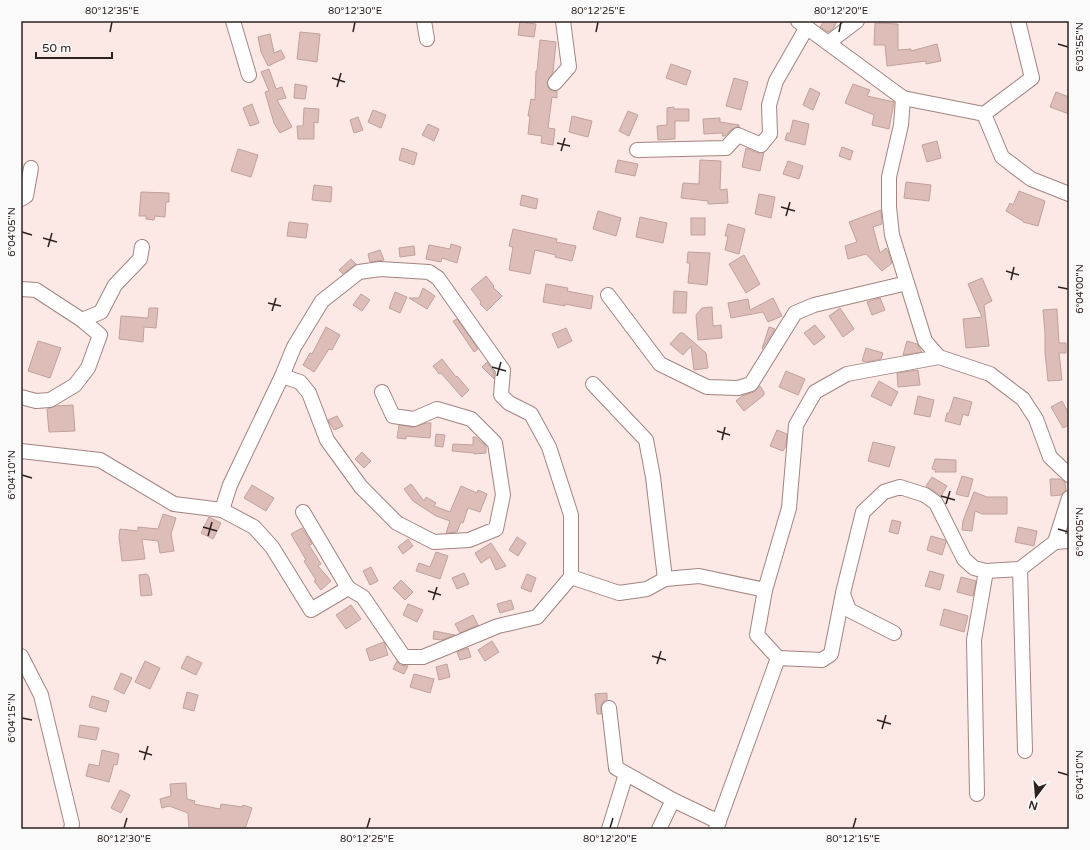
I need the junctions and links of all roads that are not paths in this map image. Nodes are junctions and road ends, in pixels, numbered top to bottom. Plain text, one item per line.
1 (233, 21) edge
2 (424, 21) edge
3 (562, 21) edge
4 (857, 21) edge
5 (1018, 21) edge
6 (802, 24) edge
7 (427, 38) dead end
8 (828, 43) junction
9 (249, 75) dead end
10 (555, 83) dead end
11 (903, 98) junction
12 (984, 114) junction
13 (637, 150) dead end
14 (31, 168) dead end
15 (1069, 194) edge
16 (21, 199) edge
17 (142, 247) dead end
18 (907, 283) junction
19 (21, 290) edge
20 (608, 295) dead end
21 (82, 320) junction
22 (939, 357) junction
23 (282, 376) junction
24 (594, 384) dead end
25 (382, 392) dead end
26 (21, 397) edge
27 (21, 451) edge
28 (1069, 475) edge
29 (1069, 498) edge
30 (222, 510) junction
31 (303, 512) dead end
32 (1069, 541) edge
33 (1055, 542) junction
34 (1020, 569) junction
35 (986, 571) junction
36 (571, 577) junction
37 (666, 580) junction
38 (348, 588) junction
39 (765, 590) junction
40 (843, 593) junction
41 (894, 633) dead end
42 (21, 656) edge
43 (778, 658) junction
44 (609, 708) dead end
45 (1025, 751) dead end
46 (626, 774) junction
47 (977, 794) dead end
48 (673, 800) junction
49 (718, 825) edge
50 (70, 829) edge
51 (609, 829) edge
52 (659, 829) edge

1 - 9 street
2 - 7 street
3 - 10 street
4 - 8 street
5 - 12 street
6 - 8 street
6 - 13 street
8 - 11 street
11 - 12 street
11 - 18 street
12 - 15 street
14 - 16 street
17 - 21 street
18 - 20 street
18 - 22 street
19 - 21 street
21 - 26 street
22 - 28 street
22 - 39 street
23 - 25 street
23 - 30 street
23 - 36 street
24 - 37 street
27 - 30 street
29 - 33 street
30 - 38 street
31 - 38 street
32 - 33 street
33 - 34 street
34 - 35 street
34 - 45 street
35 - 40 street
35 - 47 street
36 - 37 street
36 - 38 street
37 - 39 street
39 - 43 street
40 - 41 street
40 - 43 street
42 - 50 street
43 - 49 street
44 - 46 street
46 - 48 street
46 - 51 street
48 - 49 street
48 - 52 street

